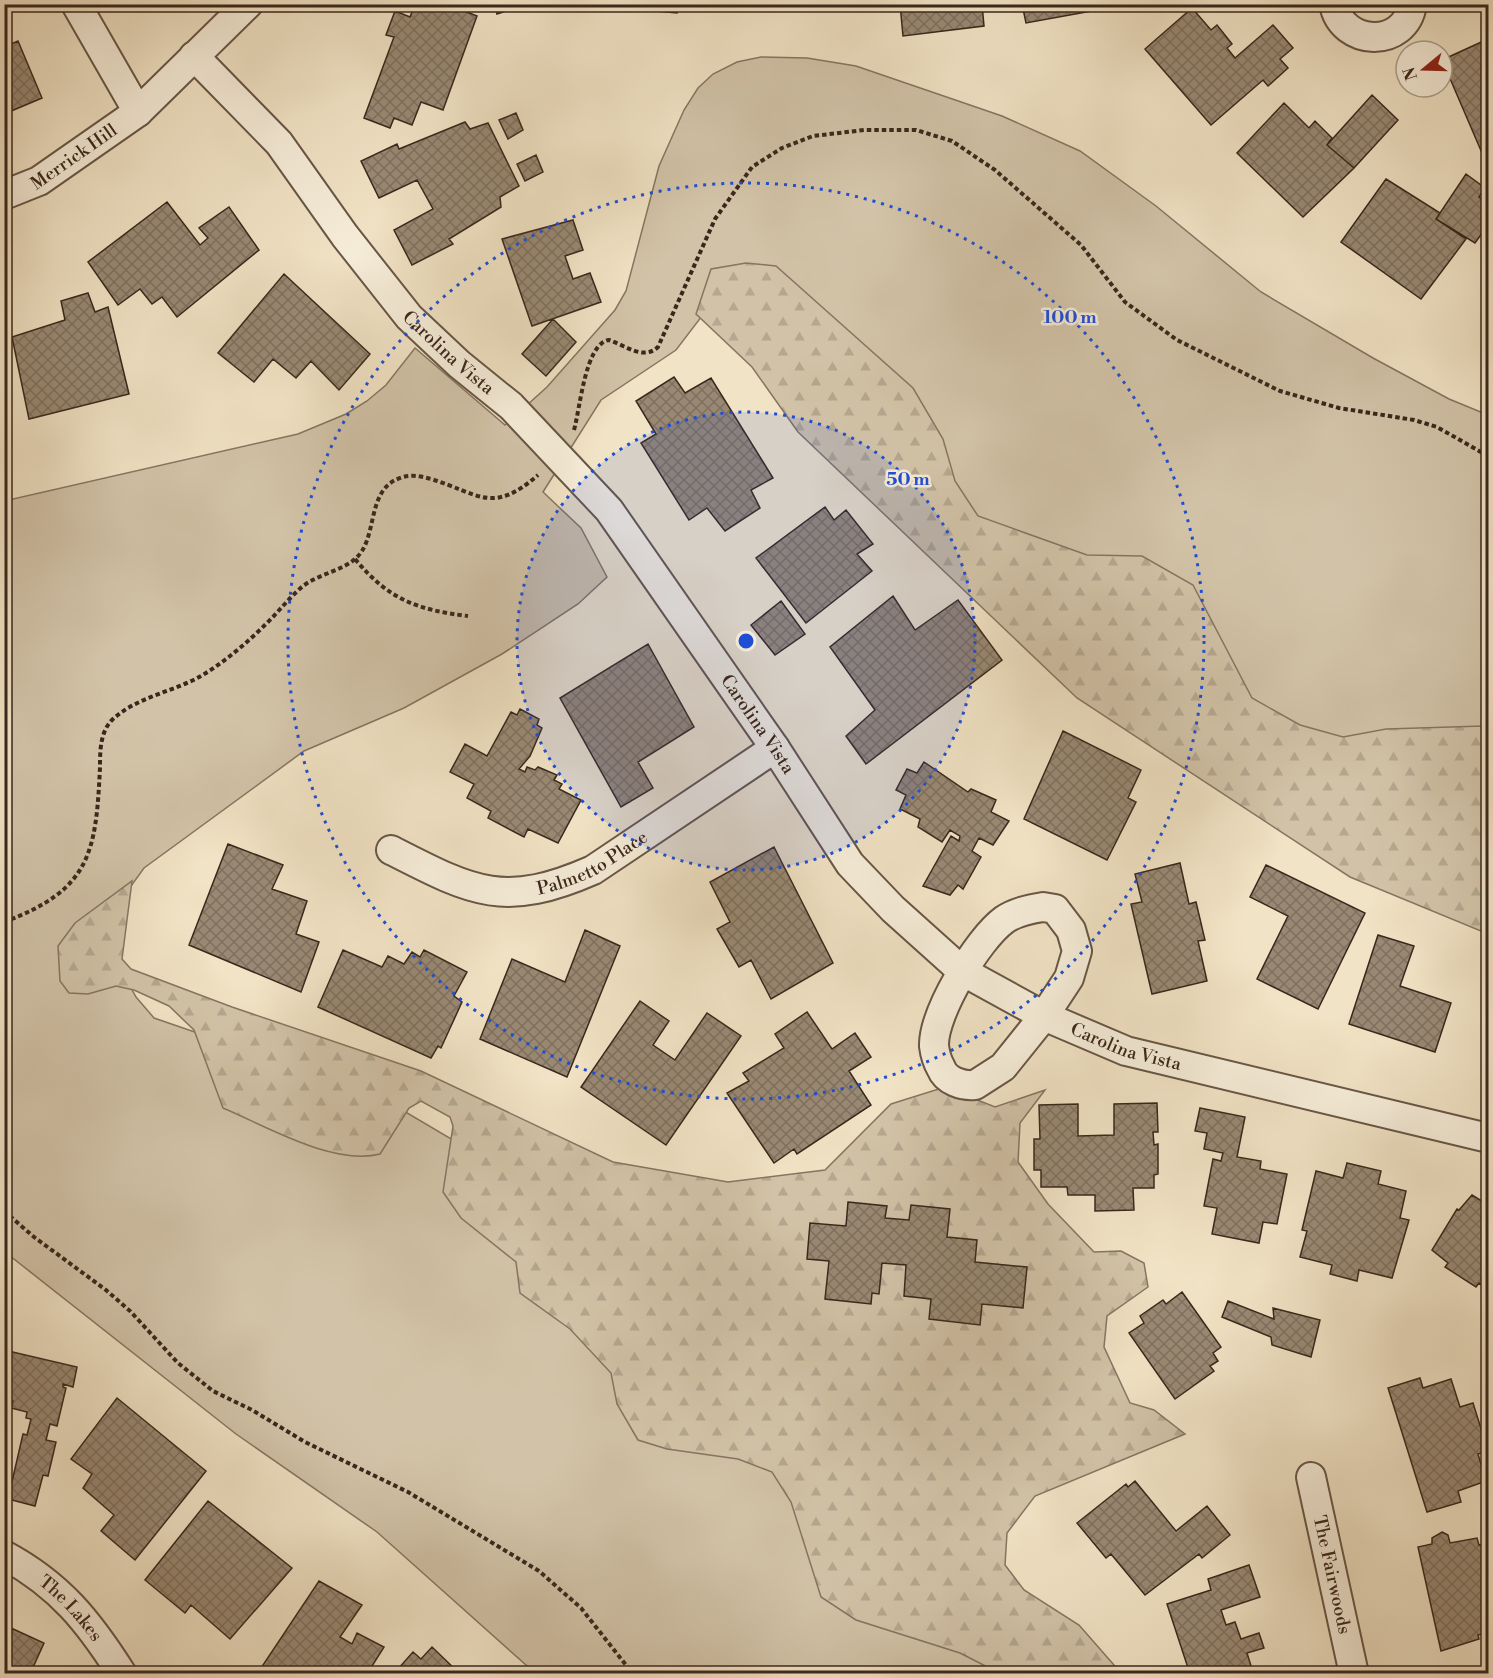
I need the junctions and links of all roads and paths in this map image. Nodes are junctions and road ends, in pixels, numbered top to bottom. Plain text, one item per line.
1 (76, 4) edge
2 (1334, 4) edge
3 (1412, 4) edge
4 (241, 7) edge
5 (194, 56) junction
6 (138, 112) junction
7 (4, 195) edge
8 (559, 456) junction
9 (1488, 456) edge
10 (355, 559) junction
11 (468, 616) dead end
12 (775, 748) junction
13 (391, 850) dead end
14 (4, 922) edge
15 (962, 971) junction
16 (1044, 1016) junction
17 (1488, 1138) edge
18 (4, 1211) edge
19 (1311, 1477) dead end
20 (4, 1555) edge
21 (122, 1674) edge
22 (633, 1674) edge
23 (1354, 1674) edge

1 - 6 street
2 - 3 street
4 - 5 street, Merrick Hill
5 - 6 street, Merrick Hill
5 - 8 street, Carolina Vista
6 - 7 street, Merrick Hill
8 - 9 path
8 - 10 path
8 - 12 street, Carolina Vista
10 - 11 path
10 - 14 path
12 - 13 street, Palmetto Place
12 - 15 street, Carolina Vista
15 - 16 street, Carolina Vista
15 - 16 street
15 - 16 street
16 - 17 street, Carolina Vista
18 - 22 path
19 - 23 street, The Fairwoods
20 - 21 street, The Lakes

